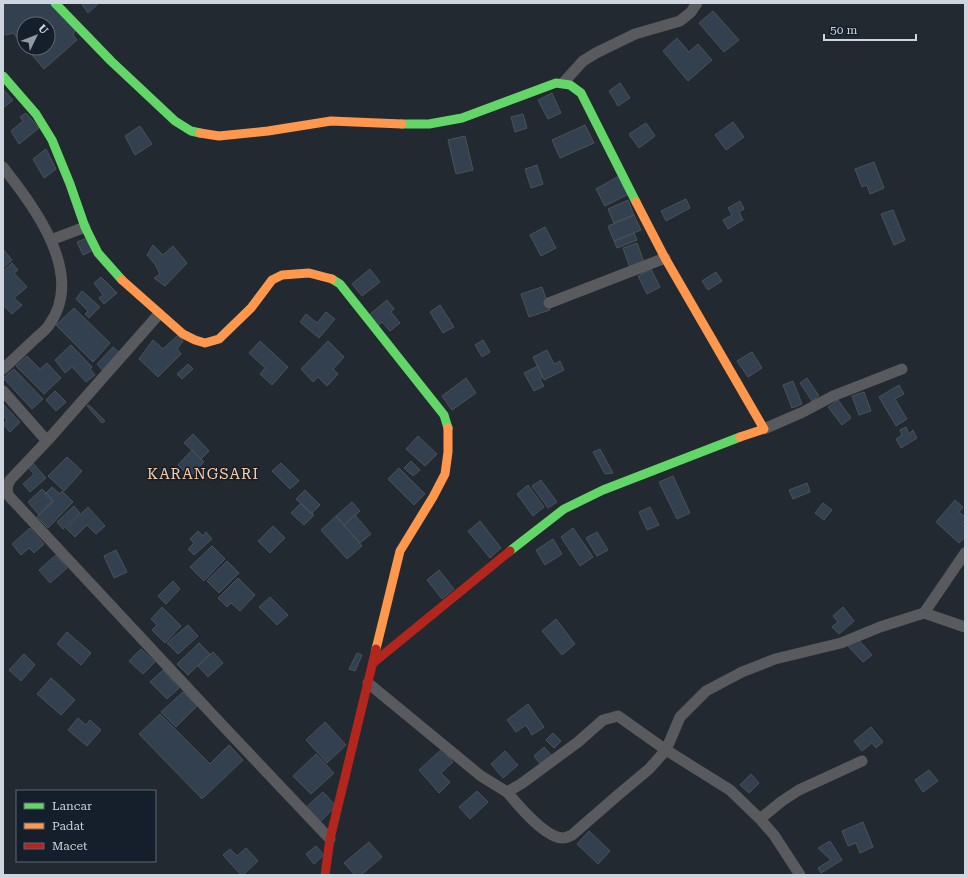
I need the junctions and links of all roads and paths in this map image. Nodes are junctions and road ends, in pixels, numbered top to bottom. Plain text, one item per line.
1 (55, 3) edge
2 (697, 3) edge
3 (3, 76) edge
4 (563, 83) junction
5 (3, 168) edge
6 (85, 227) junction
7 (51, 240) junction
8 (665, 258) junction
9 (549, 303) dead end
10 (159, 314) junction
11 (902, 368) dead end
12 (3, 369) edge
13 (3, 391) edge
14 (764, 430) junction
15 (47, 441) junction
16 (965, 553) edge
17 (924, 613) junction
18 (965, 627) edge
19 (373, 663) junction
20 (368, 683) junction
21 (666, 750) junction
22 (862, 761) dead end
23 (507, 792) junction
24 (760, 819) junction
25 (330, 839) junction
26 (325, 875) edge
27 (800, 875) edge

1 - 4 street
2 - 4 street
3 - 6 street
4 - 8 street
5 - 7 street
6 - 7 street
6 - 10 street
7 - 12 street
8 - 9 street
8 - 14 street
10 - 15 street
10 - 19 street
11 - 14 street
13 - 15 street
14 - 19 street
15 - 25 street
16 - 17 street
17 - 18 street
17 - 21 street
19 - 20 street
20 - 23 street
20 - 25 street
21 - 23 street
21 - 23 street
21 - 24 street
22 - 24 street
24 - 27 street
25 - 26 street

